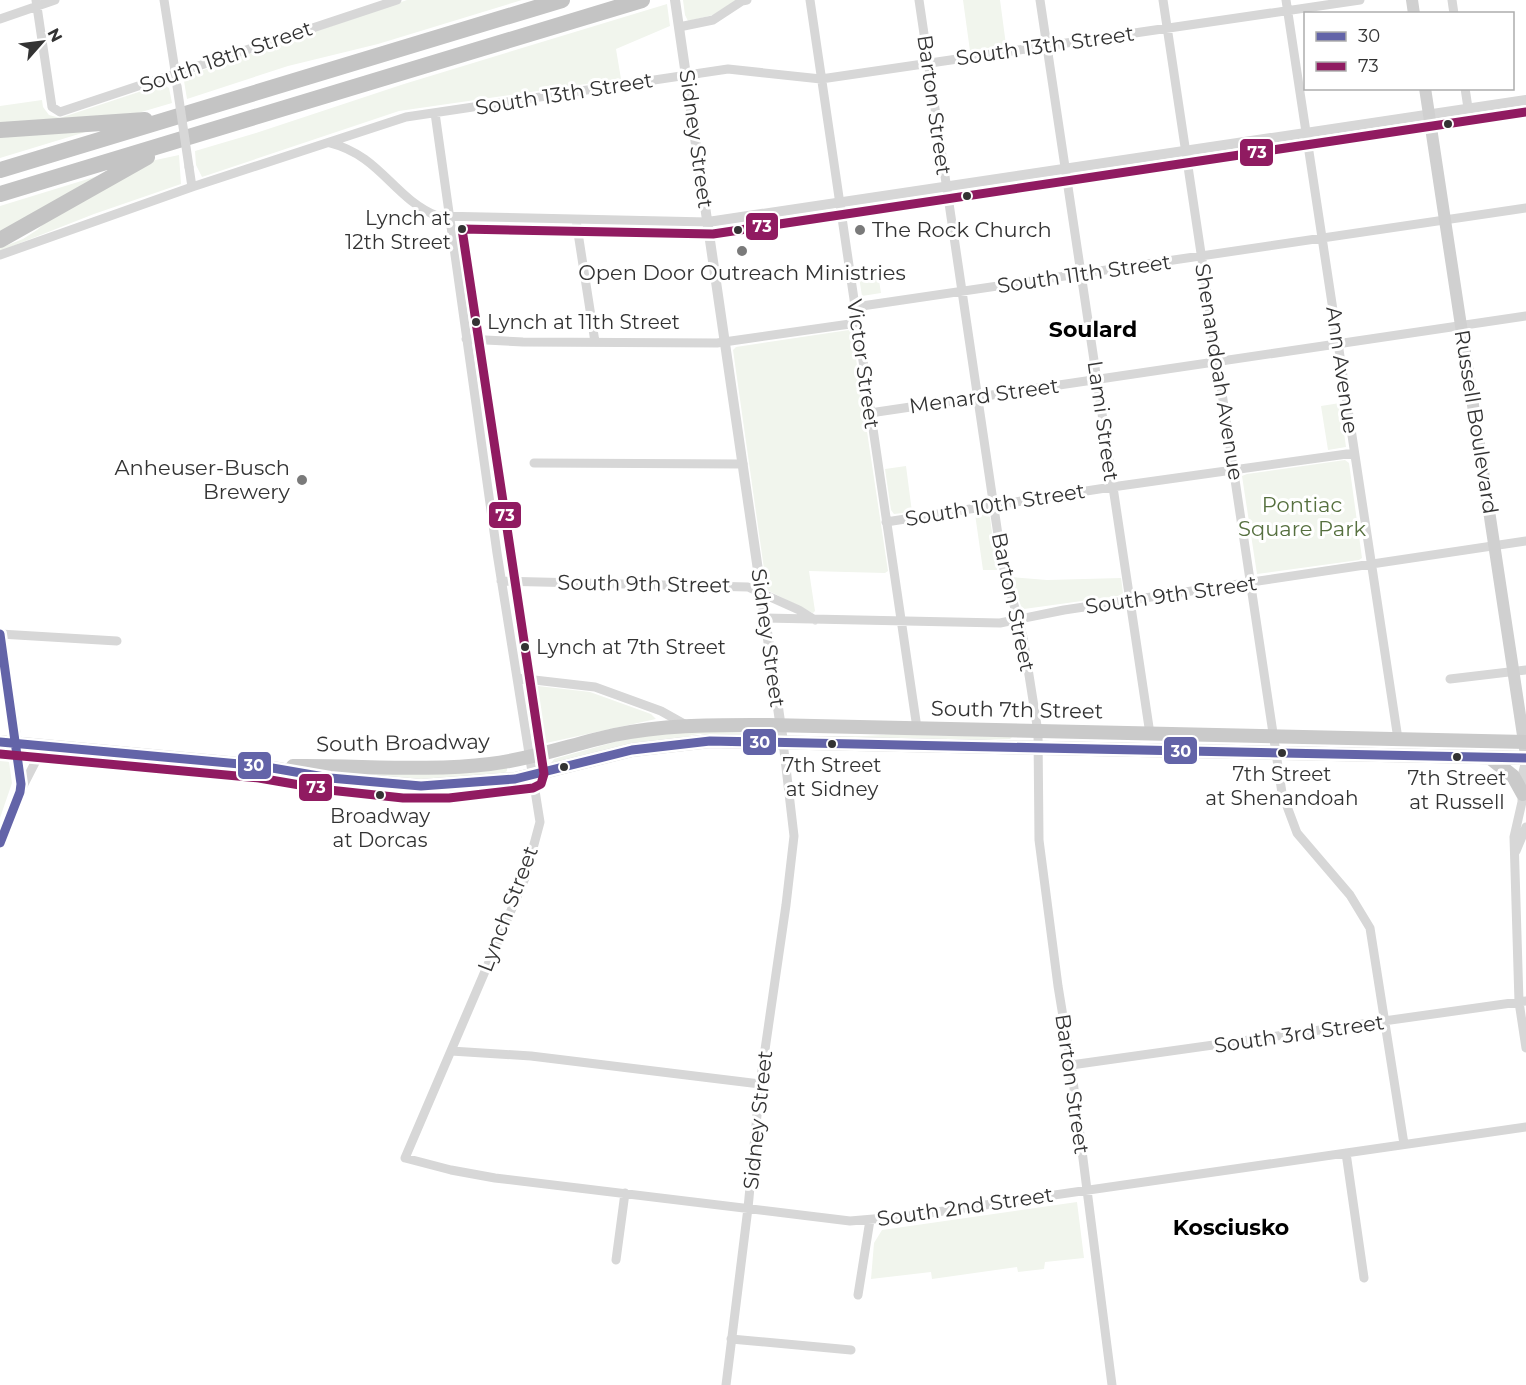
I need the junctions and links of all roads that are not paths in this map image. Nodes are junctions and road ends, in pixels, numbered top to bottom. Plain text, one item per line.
1 (55, 0) edge
2 (164, 0) edge
3 (397, 0) edge
4 (562, 0) edge
5 (642, 0) edge
6 (675, 0) edge
7 (810, 0) edge
8 (919, 0) edge
9 (1040, 0) edge
10 (1163, 0) edge
11 (1286, 0) edge
12 (1360, 0) edge
13 (744, 1) edge
14 (37, 3) edge
15 (1288, 11) junction
16 (0, 19) edge
17 (678, 22) junction
18 (1168, 28) junction
19 (1047, 46) junction
20 (928, 63) junction
21 (175, 74) junction
22 (686, 75) junction
23 (821, 79) junction
24 (1425, 90) edge
25 (1465, 90) edge
26 (1526, 100) edge
27 (1468, 108) junction
28 (435, 113) junction
29 (1429, 114) junction
30 (173, 118) junction
31 (0, 130) edge
32 (1306, 132) junction
33 (174, 142) junction
34 (330, 143) junction
35 (1185, 150) junction
36 (1065, 168) junction
37 (0, 170) edge
38 (946, 186) junction
39 (192, 187) junction
40 (0, 194) edge
41 (840, 202) junction
42 (1526, 208) edge
43 (448, 218) junction
44 (576, 220) junction
45 (1445, 221) junction
46 (708, 222) junction
47 (1322, 239) junction
48 (0, 240) edge
49 (0, 255) edge
50 (1202, 257) junction
51 (1081, 274) junction
52 (962, 292) junction
53 (855, 307) junction
54 (1526, 316) edge
55 (857, 323) junction
56 (1461, 326) junction
57 (466, 339) junction
58 (595, 342) junction
59 (725, 342) junction
60 (1338, 344) junction
61 (1217, 361) junction
62 (1097, 379) junction
63 (978, 397) junction
64 (870, 413) junction
65 (1354, 453) junction
66 (534, 463) dead end
67 (742, 464) junction
68 (1234, 470) junction
69 (1112, 487) junction
70 (994, 506) junction
71 (886, 522) junction
72 (1526, 541) edge
73 (1494, 546) junction
74 (1371, 565) junction
75 (501, 581) junction
76 (1251, 583) junction
77 (761, 591) junction
78 (1130, 601) junction
79 (765, 618) junction
80 (1018, 619) junction
81 (815, 620) junction
82 (901, 621) junction
83 (0, 634) edge
84 (117, 640) dead end
85 (1520, 670) edge
86 (516, 678) junction
87 (1450, 679) dead end
88 (686, 726) junction
89 (780, 726) junction
90 (917, 729) junction
91 (1038, 732) junction
92 (1150, 734) junction
93 (1274, 736) junction
94 (1398, 739) junction
95 (728, 741) joint
96 (0, 742) edge
97 (783, 742) junction
98 (16, 743) junction
99 (44, 745) junction
100 (1038, 747) junction
101 (1526, 751) edge
102 (1276, 752) junction
103 (529, 757) junction
104 (1488, 757) junction
105 (261, 766) junction
106 (532, 776) junction
107 (20, 792) junction
108 (1523, 794) junction
109 (1526, 827) edge
110 (0, 843) edge
111 (1515, 854) junction
112 (1526, 854) edge
113 (1523, 1001) edge
114 (1386, 1022) junction
115 (1526, 1048) edge
116 (450, 1051) junction
117 (1071, 1065) junction
118 (760, 1084) junction
119 (1526, 1127) edge
120 (1404, 1144) junction
121 (1346, 1153) junction
122 (405, 1158) joint
123 (1085, 1189) junction
124 (625, 1193) junction
125 (748, 1208) junction
126 (870, 1220) junction
127 (616, 1260) dead end
128 (1364, 1278) dead end
129 (858, 1295) dead end
130 (731, 1339) junction
131 (851, 1350) dead end
132 (726, 1385) edge
133 (1112, 1385) edge

1 - 14 street
2 - 21 street
3 - 21 street, South 18th Street
4 - 30 highway
5 - 33 highway
6 - 17 street, Sidney Street
7 - 23 street, Victor Street
8 - 20 street, Barton Street
9 - 19 street, Lami Street
10 - 18 street, Shenandoah Avenue
11 - 15 street, Ann Avenue
12 - 15 street, South 13th Street
13 - 17 street
14 - 16 street
14 - 21 street, South 18th Street
15 - 18 street, South 13th Street
15 - 32 street, Ann Avenue
17 - 22 street, Sidney Street
18 - 19 street, South 13th Street
18 - 35 street, Shenandoah Avenue
19 - 20 street, South 13th Street
19 - 36 street, Lami Street
20 - 23 street, South 13th Street
20 - 38 street, Barton Street
21 - 39 street, bridge
22 - 23 street, South 13th Street
22 - 28 street, South 13th Street
22 - 46 street, Sidney Street
23 - 41 street, Victor Street
24 - 29 main road, Russell Boulevard
25 - 27 street
26 - 27 street
27 - 29 street
28 - 34 street, South 13th Street
28 - 43 street, Lynch Street
29 - 32 street
29 - 45 main road, Russell Boulevard
30 - 31 highway
30 - 37 highway
32 - 35 street
32 - 47 street, Ann Avenue
33 - 40 highway
33 - 48 highway
34 - 39 street, South 13th Street
34 - 43 street
35 - 36 street
35 - 50 street, Shenandoah Avenue
36 - 38 street
36 - 51 street, Lami Street
38 - 41 street
38 - 52 street, Barton Street
39 - 49 street, South 13th Street
41 - 46 street
41 - 53 street, Victor Street
42 - 45 street, South 11th Street
43 - 44 street
43 - 57 street, Lynch Street
44 - 46 street
44 - 58 street
45 - 47 street, South 11th Street
45 - 56 main road, Russell Boulevard
46 - 59 street, Sidney Street
47 - 50 street, South 11th Street
47 - 60 street, Ann Avenue
50 - 51 street, South 11th Street
50 - 61 street, Shenandoah Avenue
51 - 52 street, South 11th Street
51 - 62 street, Lami Street
52 - 53 street, South 11th Street
52 - 63 street, Barton Street
53 - 55 street, Victor Street
54 - 56 street, Menard Street
55 - 59 street
55 - 64 street, Victor Street
56 - 60 street, Menard Street
56 - 73 main road, Russell Boulevard
57 - 58 street
57 - 75 street, Lynch Street
58 - 59 street
59 - 67 street, Sidney Street
60 - 61 street, Menard Street
60 - 65 street, Ann Avenue
61 - 62 street, Menard Street
61 - 68 street, Shenandoah Avenue
62 - 63 street, Menard Street
62 - 69 street, Lami Street
63 - 64 street, Menard Street
63 - 70 street, Barton Street
64 - 71 street, Victor Street
65 - 68 street, South 10th Street
65 - 74 street, Ann Avenue
66 - 67 street
67 - 77 street, Sidney Street
68 - 69 street, South 10th Street
68 - 76 street, Shenandoah Avenue
69 - 70 street, South 10th Street
69 - 78 street, Lami Street
70 - 71 street, South 10th Street
70 - 80 street, Barton Street
71 - 82 street, Victor Street
72 - 73 street, South 9th Street
73 - 74 street, South 9th Street
73 - 85 main road, Russell Boulevard
74 - 76 street, South 9th Street
74 - 94 street, Ann Avenue
75 - 77 street, South 9th Street
75 - 86 street, Lynch Street
76 - 78 street, South 9th Street
76 - 93 street, Shenandoah Avenue
77 - 79 street, Sidney Street
77 - 81 street, South 9th Street
78 - 80 street, South 9th Street
78 - 92 street, Lami Street
79 - 81 street, South 9th Street
79 - 89 street, Sidney Street
80 - 82 street, South 9th Street
80 - 91 street, Barton Street
81 - 82 street, South 9th Street
82 - 90 street, Victor Street
83 - 84 street
83 - 98 main road
85 - 87 street
85 - 101 main road, Russell Boulevard
86 - 88 street, South 7th Street
86 - 103 street, Lynch Street
88 - 89 main road, South 7th Street
88 - 103 main road, South Broadway
89 - 90 main road, South 7th Street
89 - 97 street, Sidney Street
90 - 91 main road, South 7th Street
91 - 92 main road, South 7th Street
91 - 100 street, Barton Street
92 - 93 main road, South 7th Street
93 - 94 main road, South 7th Street
93 - 102 street, Shenandoah Avenue
94 - 101 main road, South 7th Street
95 - 97 main road, South 7th Street
95 - 106 main road, South Broadway
96 - 98 main road, South Broadway
97 - 100 main road, South 7th Street
97 - 118 street, Sidney Street
98 - 99 main road, South Broadway
98 - 107 street
99 - 105 main road, South Broadway
99 - 107 street
100 - 102 main road, South 7th Street
100 - 117 street, Barton Street
101 - 104 main road, South 7th Street
101 - 108 street, Russell Boulevard
102 - 104 main road, South 7th Street
102 - 114 street, Shenandoah Avenue
103 - 105 main road, South Broadway
103 - 106 street, Lynch Street
104 - 108 main road
105 - 106 main road, South Broadway
106 - 116 street, Lynch Street
107 - 110 street
108 - 111 street, Russell Boulevard
109 - 111 street, Russell Boulevard
111 - 112 street
111 - 113 street, Russell Boulevard
113 - 114 street, South 3rd Street
113 - 115 street, Russell Boulevard
114 - 117 street, South 3rd Street
114 - 120 street, Shenandoah Avenue
116 - 118 street
116 - 122 street, Lynch Street
117 - 123 street, Barton Street
118 - 125 street, Sidney Street
119 - 120 street, South 2nd Street
120 - 121 street, South 2nd Street
121 - 123 street, South 2nd Street
121 - 128 street
122 - 124 street, South 2nd Street
123 - 126 street, South 2nd Street
123 - 133 street, Barton Street
124 - 125 street, South 2nd Street
124 - 127 street
125 - 126 street, South 2nd Street
125 - 130 street, Sidney Street
126 - 129 street
130 - 131 street
130 - 132 street, Sidney Street

